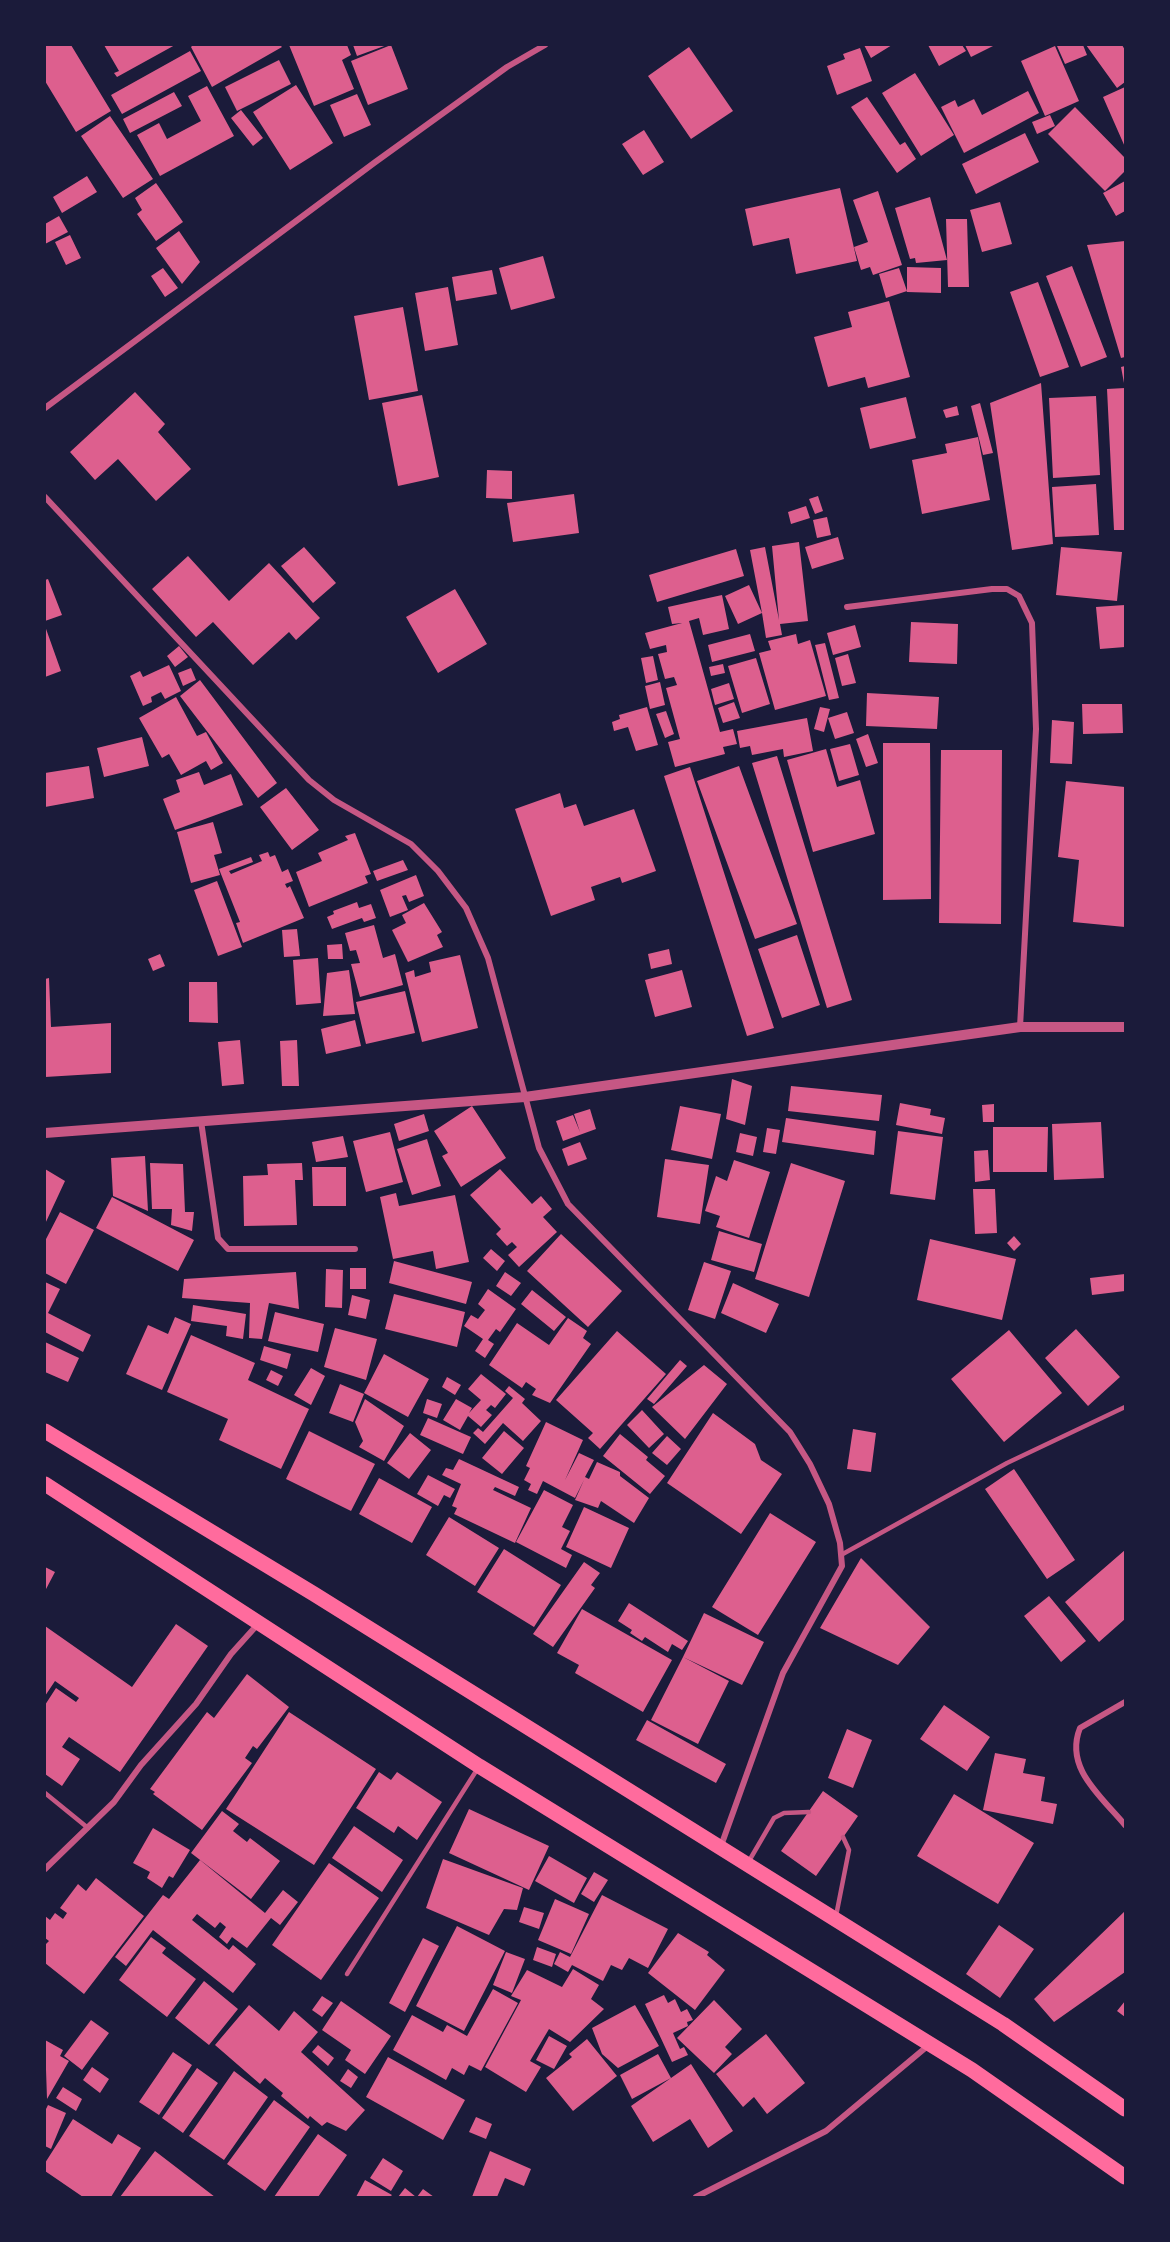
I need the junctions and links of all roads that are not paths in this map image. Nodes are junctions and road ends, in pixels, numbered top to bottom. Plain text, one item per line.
1 (545, 45) edge
2 (45, 408) edge
3 (45, 497) edge
4 (847, 607) dead end
5 (1020, 1027) junction
6 (1125, 1027) edge
7 (525, 1097) junction
8 (201, 1121) junction
9 (45, 1133) edge
10 (355, 1249) dead end
11 (1125, 1407) edge
12 (45, 1431) edge
13 (45, 1484) edge
14 (841, 1555) junction
15 (258, 1624) junction
16 (1125, 1702) edge
17 (479, 1766) junction
18 (45, 1793) edge
19 (809, 1812) dead end
20 (1125, 1825) edge
21 (88, 1828) junction
22 (843, 1838) dead end
23 (720, 1850) junction
24 (746, 1866) junction
25 (45, 1869) edge
26 (835, 1921) junction
27 (347, 1974) dead end
28 (930, 2044) junction
29 (1125, 2109) edge
30 (1125, 2177) edge
31 (696, 2197) edge

1 - 2 street
3 - 7 street
4 - 5 street
5 - 6 street
5 - 7 street
7 - 8 street
7 - 14 street
8 - 9 street
8 - 10 street
11 - 14 lane
12 - 23 main road
13 - 15 main road
14 - 23 street
15 - 17 main road
15 - 21 street
16 - 20 street
17 - 27 lane
17 - 28 main road
18 - 21 lane
19 - 24 lane
21 - 25 street
22 - 26 lane
23 - 24 main road
24 - 26 main road
26 - 29 main road
28 - 30 main road
28 - 31 street

